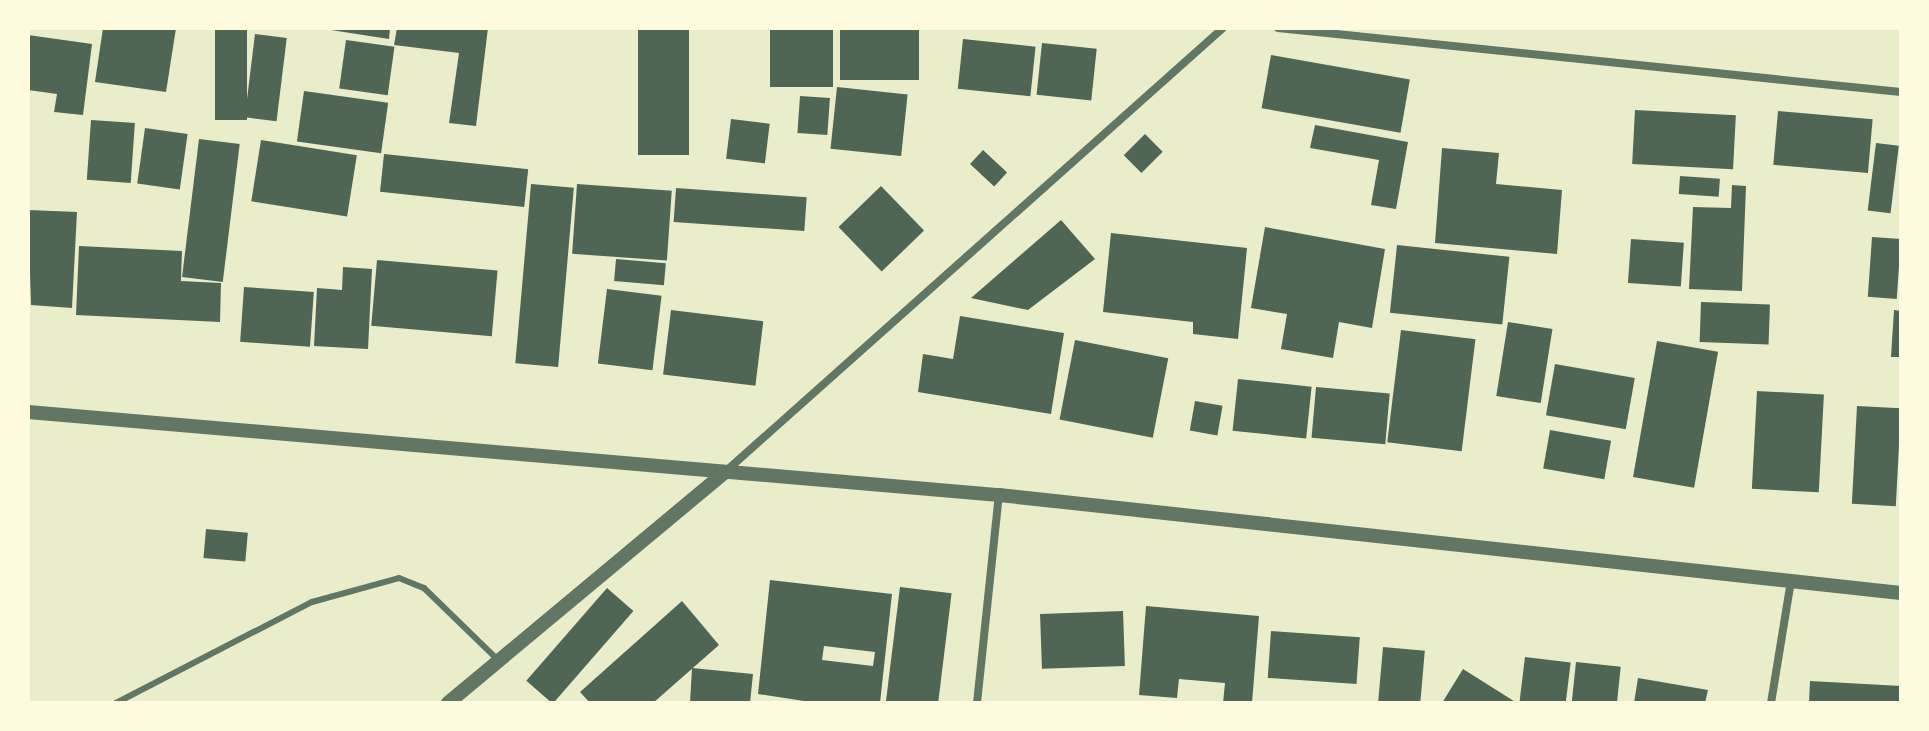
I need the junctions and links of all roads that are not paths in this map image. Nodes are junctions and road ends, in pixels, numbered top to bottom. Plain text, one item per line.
1 (1223, 28) edge
2 (1278, 28) edge
3 (1901, 92) edge
4 (28, 412) edge
5 (725, 472) junction
6 (999, 495) junction
7 (1791, 581) junction
8 (1901, 593) edge
9 (498, 661) junction
10 (116, 703) edge
11 (448, 703) edge
12 (977, 703) edge
13 (1771, 703) edge

1 - 5 street
2 - 3 street
4 - 5 street
5 - 6 street
5 - 9 street
6 - 7 street
6 - 12 street
7 - 8 street
7 - 13 street
9 - 10 lane
9 - 11 street

